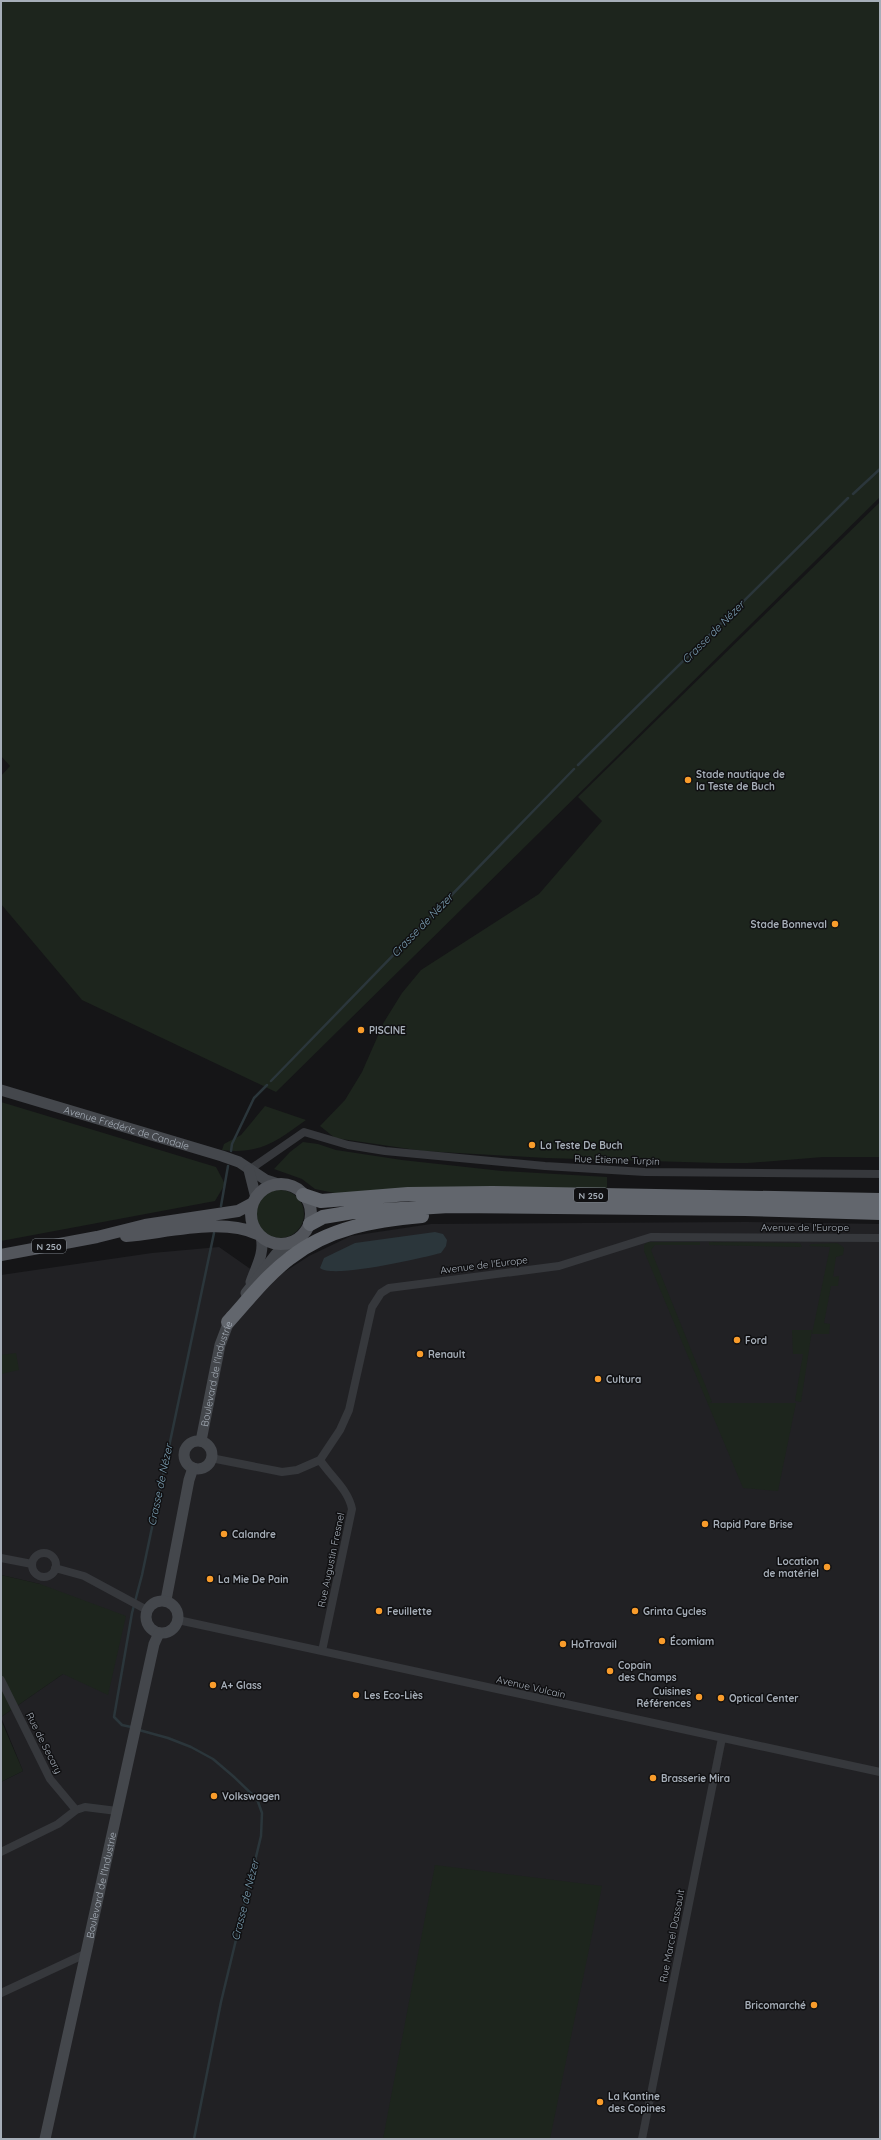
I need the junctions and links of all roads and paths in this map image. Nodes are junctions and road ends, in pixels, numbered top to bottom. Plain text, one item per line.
1 (1, 1090) edge
2 (249, 1170) junction
3 (880, 1174) edge
4 (278, 1184) junction
5 (304, 1195) junction
6 (254, 1200) junction
7 (880, 1200) edge
8 (607, 1208) junction
9 (880, 1213) edge
10 (310, 1224) junction
11 (259, 1236) junction
12 (97, 1237) junction
13 (880, 1238) edge
14 (290, 1243) junction
15 (1, 1255) edge
16 (249, 1288) junction
17 (228, 1322) junction
18 (201, 1441) junction
19 (212, 1458) junction
20 (320, 1460) junction
21 (193, 1468) junction
22 (1, 1558) edge
23 (32, 1564) junction
24 (56, 1568) junction
25 (166, 1600) junction
26 (142, 1608) junction
27 (178, 1620) junction
28 (158, 1633) junction
29 (322, 1651) junction
30 (1, 1680) edge
31 (722, 1738) junction
32 (880, 1772) edge
33 (76, 1810) junction
34 (117, 1811) junction
35 (1, 1852) edge
36 (85, 1954) junction
37 (1, 1993) edge
38 (45, 2139) edge
39 (642, 2139) edge

1 - 2 street, Avenue Frédéric de Candale
2 - 3 street, Rue Étienne Turpin
2 - 4 street, Avenue Frédéric de Candale
2 - 6 street
4 - 5 main road, N 250
4 - 6 main road, N 250
5 - 7 highway, N 250
5 - 10 main road
6 - 11 main road
6 - 12 main road, N 250
8 - 9 highway, N 250
8 - 10 highway, N 250
8 - 17 highway, N 250
10 - 14 main road, N 250
11 - 12 main road, N 250
11 - 14 main road, N 250
11 - 16 street, Boulevard de l'Industrie
12 - 15 main road, N 250
13 - 20 street, Avenue de l'Europe
14 - 16 street, Boulevard de l'Industrie
16 - 17 street, Boulevard de l'Industrie
17 - 18 street, Boulevard de l'Industrie
18 - 19 street
18 - 21 street
19 - 20 street
19 - 21 street
20 - 29 street, Rue Augustin Fresnel
21 - 25 street
22 - 23 street
23 - 24 street
23 - 24 street
24 - 26 street
25 - 26 street
25 - 27 street
26 - 28 street
27 - 28 street
27 - 29 street, Avenue Vulcain
28 - 34 street, Boulevard de l'Industrie
29 - 31 street, Avenue Vulcain
30 - 33 street, Rue de Secary
31 - 32 street, Avenue Vulcain
31 - 39 street, Rue Marcel Dassault
33 - 34 street
33 - 35 street
34 - 36 street, Boulevard de l'Industrie
36 - 37 street
36 - 38 street, Boulevard de l'Industrie

